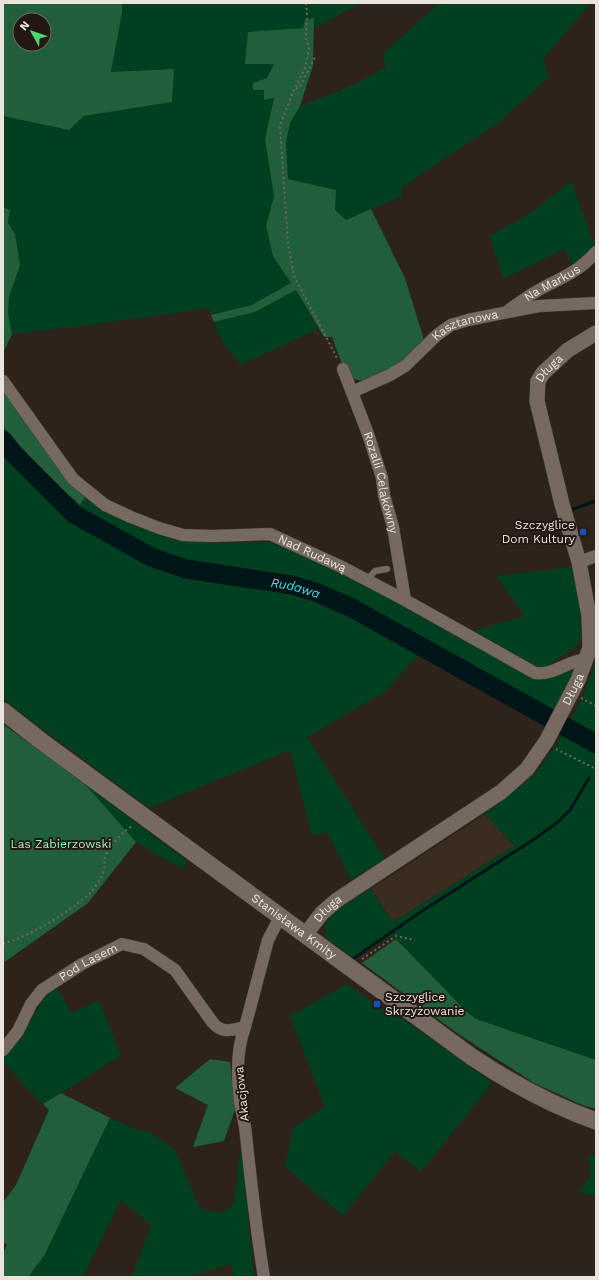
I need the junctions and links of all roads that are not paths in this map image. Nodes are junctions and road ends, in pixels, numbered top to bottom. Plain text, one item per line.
1 (596, 252) edge
2 (596, 303) edge
3 (506, 312) junction
4 (596, 333) edge
5 (343, 369) road end
6 (3, 382) edge
7 (352, 392) junction
8 (596, 556) edge
9 (579, 562) junction
10 (387, 569) dead end
11 (367, 580) junction
12 (405, 600) junction
13 (587, 659) junction
14 (3, 711) edge
15 (280, 917) junction
16 (305, 935) junction
17 (244, 1027) junction
18 (3, 1050) edge
19 (596, 1121) edge
20 (264, 1277) edge

1 - 3 street, Na Markus
2 - 3 street, Kasztanowa
3 - 7 street, Kasztanowa
4 - 9 street, Długa
5 - 7 street, Rozalii Celakówny
6 - 11 street, Nad Rudawą
7 - 12 street, Rozalii Celakówny
8 - 9 street
9 - 13 street, Długa
10 - 11 lane
11 - 12 street, Nad Rudawą
12 - 13 street, Nad Rudawą
13 - 16 street, Długa
14 - 15 main road, Stanisława Kmity
15 - 16 main road, Stanisława Kmity
15 - 17 street, Akacjowa
16 - 19 main road, Stanisława Kmity
17 - 18 street, Pod Lasem
17 - 20 street, Akacjowa

